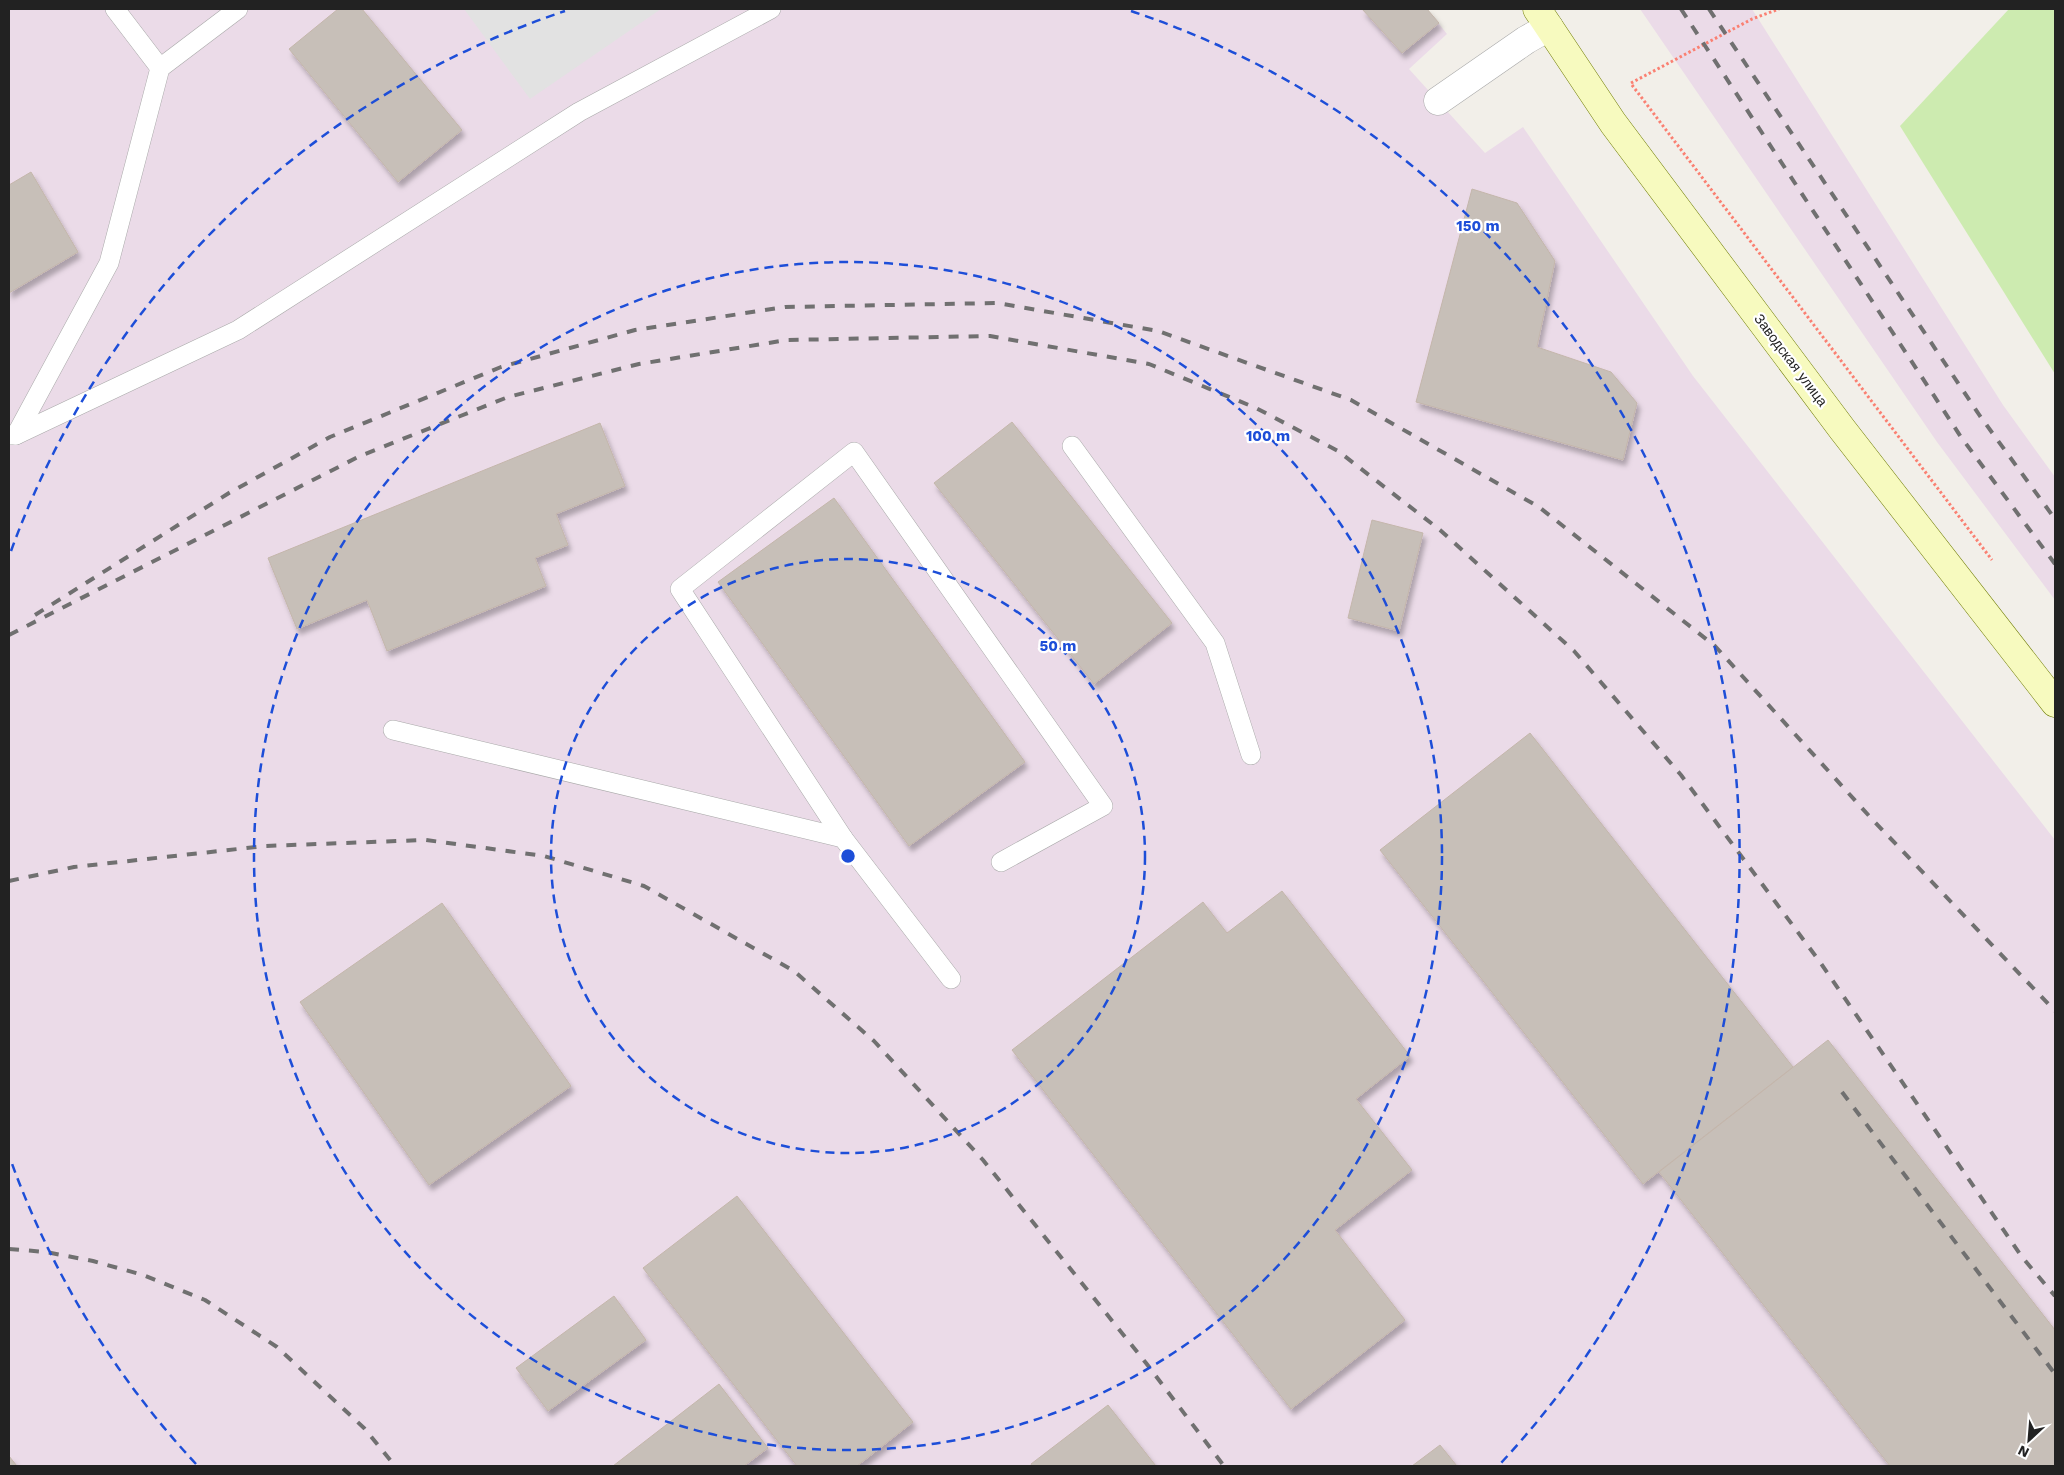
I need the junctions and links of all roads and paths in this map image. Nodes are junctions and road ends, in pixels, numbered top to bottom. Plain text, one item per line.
1 (115, 9) edge
2 (238, 9) edge
3 (771, 9) edge
4 (1779, 9) edge
5 (1543, 18) edge
6 (160, 68) junction
7 (1626, 76) dead end
8 (1631, 83) junction
9 (1438, 101) dead end
10 (12, 435) edge
11 (1072, 446) dead end
12 (1996, 566) dead end
13 (2055, 703) edge
14 (393, 730) dead end
15 (1250, 755) dead end
16 (843, 838) junction
17 (1001, 862) dead end
18 (951, 978) dead end

1 - 6 lane
2 - 6 lane
3 - 10 lane
4 - 8 path
5 - 9 street
5 - 13 main road, Заводская улица
6 - 10 lane
7 - 8 path
8 - 12 path
11 - 15 lane
14 - 16 lane
16 - 17 lane
16 - 18 lane

